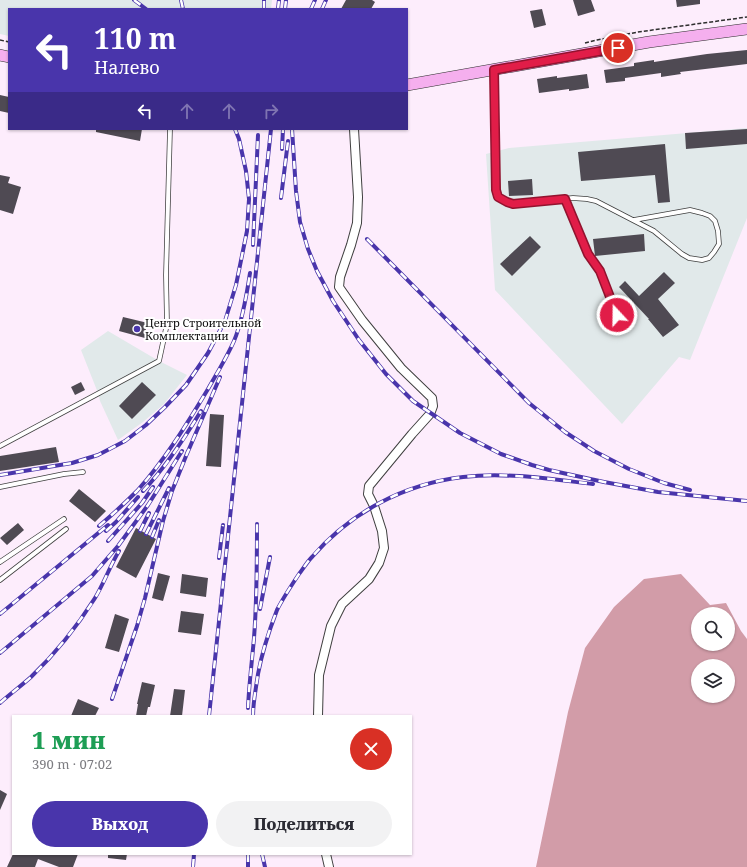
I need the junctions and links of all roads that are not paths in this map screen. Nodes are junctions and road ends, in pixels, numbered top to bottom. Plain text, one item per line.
1 (747, 29) edge
2 (494, 70) junction
3 (408, 85) edge
4 (170, 130) edge
5 (354, 130) edge
6 (565, 199) junction
7 (634, 220) junction
8 (617, 315) dead end
9 (0, 446) edge
10 (83, 472) dead end
11 (0, 487) edge
12 (64, 518) dead end
13 (66, 529) dead end
14 (0, 562) edge
15 (0, 580) edge
16 (318, 715) edge
17 (326, 855) edge
18 (329, 867) edge

1 - 2 street
2 - 3 street
2 - 6 lane
4 - 9 lane
5 - 16 street
6 - 7 lane
6 - 8 lane
7 - 7 lane
10 - 11 lane
12 - 14 lane
13 - 15 lane
17 - 18 street

